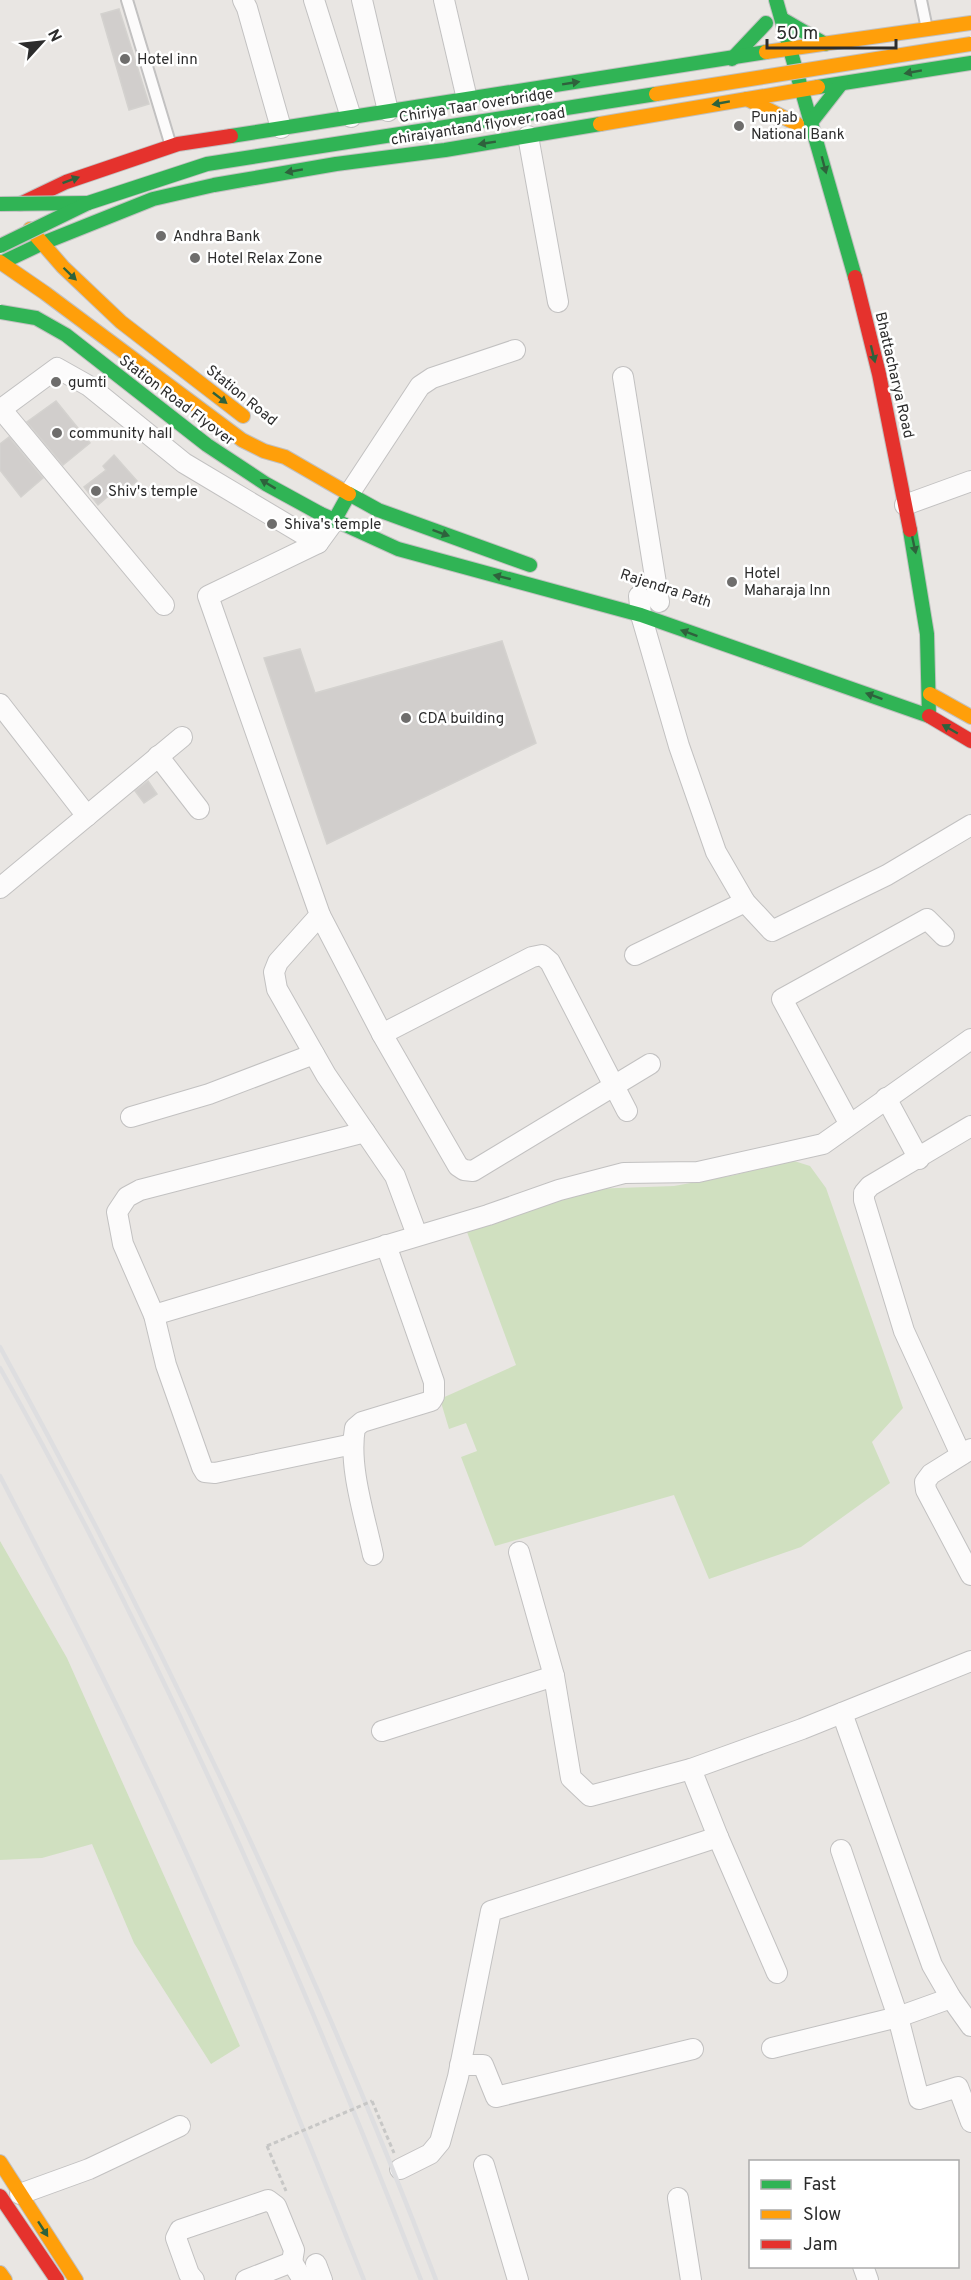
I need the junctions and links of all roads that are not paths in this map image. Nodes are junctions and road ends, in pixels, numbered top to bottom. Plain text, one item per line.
1 (127, 0) edge
2 (243, 0) edge
3 (314, 0) edge
4 (362, 0) edge
5 (444, 0) edge
6 (776, 0) edge
7 (921, 0) edge
8 (782, 19) junction
9 (971, 23) edge
10 (927, 30) junction
11 (825, 44) junction
12 (971, 44) edge
13 (791, 48) junction
14 (775, 51) junction
15 (732, 59) junction
16 (971, 63) edge
17 (841, 84) junction
18 (804, 89) junction
19 (788, 91) junction
20 (468, 99) junction
21 (747, 99) junction
22 (388, 111) junction
23 (351, 117) junction
24 (812, 121) junction
25 (281, 128) junction
26 (528, 136) junction
27 (171, 147) junction
28 (88, 203) junction
29 (3, 208) edge
30 (43, 243) junction
31 (0, 246) edge
32 (1, 263) edge
33 (558, 302) dead end
34 (0, 312) edge
35 (97, 331) junction
36 (515, 350) dead end
37 (57, 368) junction
38 (623, 376) dead end
39 (1, 410) edge
40 (253, 424) dead end
41 (271, 440) dead end
42 (285, 457) junction
43 (971, 481) edge
44 (349, 494) junction
45 (905, 504) junction
46 (326, 517) junction
47 (402, 535) junction
48 (318, 543) junction
49 (899, 551) dead end
50 (539, 567) dead end
51 (636, 601) junction
52 (665, 604) joint
53 (164, 605) dead end
54 (911, 622) dead end
55 (914, 651) dead end
56 (930, 694) junction
57 (913, 698) junction
58 (0, 704) edge
59 (928, 716) junction
60 (971, 717) edge
61 (182, 737) dead end
62 (971, 741) edge
63 (158, 756) junction
64 (199, 809) dead end
65 (87, 816) junction
66 (971, 825) edge
67 (0, 888) edge
68 (745, 902) junction
69 (320, 915) junction
70 (944, 936) dead end
71 (635, 955) dead end
72 (382, 1034) junction
73 (971, 1039) edge
74 (314, 1054) junction
75 (650, 1064) dead end
76 (613, 1087) junction
77 (886, 1098) junction
78 (627, 1111) dead end
79 (131, 1117) dead end
80 (849, 1123) junction
81 (971, 1126) edge
82 (365, 1132) junction
83 (919, 1159) junction
84 (417, 1235) junction
85 (387, 1245) junction
86 (154, 1315) junction
87 (353, 1444) junction
88 (966, 1452) edge
89 (519, 1552) dead end
90 (373, 1555) dead end
91 (970, 1569) edge
92 (971, 1661) edge
93 (554, 1676) junction
94 (842, 1713) junction
95 (382, 1731) dead end
96 (691, 1769) junction
97 (718, 1837) junction
98 (842, 1850) dead end
99 (777, 1973) dead end
100 (951, 1998) junction
101 (898, 2017) junction
102 (971, 2026) edge
103 (772, 2048) dead end
104 (693, 2049) dead end
105 (460, 2065) junction
106 (971, 2122) edge
107 (180, 2126) dead end
108 (0, 2163) edge
109 (484, 2165) dead end
110 (400, 2169) road end
111 (20, 2194) junction
112 (0, 2196) edge
113 (678, 2198) dead end
114 (292, 2262) junction
115 (0, 2273) edge
116 (185, 2278) edge
117 (5, 2280) edge
118 (57, 2280) edge
119 (76, 2280) edge
120 (246, 2280) edge
121 (303, 2280) edge
122 (518, 2280) edge
123 (691, 2280) edge

1 - 27 lane
2 - 25 street
3 - 23 street
4 - 22 street
5 - 20 street
6 - 8 main road, Bhattacharya Road
7 - 10 lane
8 - 11 main road
8 - 13 main road, Bhattacharya Road
9 - 10 main road
10 - 11 main road
11 - 13 main road
12 - 28 main road, Chiriya Taar overbridge, bridge
13 - 14 main road
13 - 18 main road, Bhattacharya Road
14 - 15 main road
14 - 15 main road
14 - 19 main road
20 -> 15 main road
16 -> 17 main road, chiraiyantand flyover road
17 - 18 main road, chiraiyantand flyover road
17 - 24 main road
18 - 19 main road, chiraiyantand flyover road
18 - 24 main road, Bhattacharya Road
19 - 21 main road, chiraiyantand flyover road
19 - 21 main road
20 - 22 main road
21 -> 26 main road, chiraiyantand flyover road
22 - 23 main road
23 - 25 main road
24 -> 45 main road, Bhattacharya Road
25 - 27 main road
26 -> 30 main road, chiraiyantand flyover road
26 - 33 street
29 -> 27 main road
28 - 29 main road, bridge
28 - 31 main road, Chiriya Taar overbridge, bridge
29 - 30 main road, Station Road
30 - 32 main road, chiraiyantand flyover road
30 -> 40 main road, Station Road
32 - 35 main road, Station Road
46 -> 34 main road, Station Road Flyover, bridge
35 - 37 street
35 - 42 main road, Station Road
36 - 44 street
37 - 39 street
37 - 48 street
38 - 52 street
39 - 53 street
41 - 42 main road, Station Road
42 - 44 main road
43 - 45 street
44 - 46 main road
44 - 47 main road
45 -> 56 main road, Bhattacharya Road
46 - 47 main road
46 - 48 street
47 -> 50 main road
51 -> 47 main road, Rajendra Path
48 - 69 street
49 - 54 main road
51 - 52 main road, Rajendra Path
57 -> 51 main road, Rajendra Path
51 - 68 street
55 - 57 main road
56 - 57 main road, Rajendra Path
56 - 59 main road, Bhattacharya Road
56 - 60 main road, Rajendra Path
57 - 59 main road, Rajendra Path
58 - 65 street
62 -> 59 main road, Rajendra Path
61 - 63 street
63 - 64 street
63 - 65 street
65 - 67 street
66 - 68 street
68 - 71 street
69 - 72 street
69 - 74 street
70 - 80 street
72 - 76 street
72 - 76 street
73 - 77 street
74 - 79 street
74 - 82 street
75 - 76 street
76 - 78 street
77 - 80 street
77 - 83 street
80 - 84 street
81 - 83 street
82 - 84 street
82 - 86 street
83 - 88 street
84 - 85 street
85 - 86 street
85 - 87 street
86 - 87 street
87 - 90 street
88 - 91 street
89 - 93 street
92 - 94 street
93 - 95 street
93 - 96 street
94 - 96 street
94 - 100 street
96 - 97 street
97 - 99 street
97 - 105 street
98 - 101 street
100 - 101 street
100 - 102 street
101 - 103 street
101 - 106 street
104 - 105 street
105 - 110 street
107 - 111 street
108 - 111 main road
109 - 122 street
111 -> 119 main road
112 - 118 main road
113 - 123 street
114 - 116 street
114 - 120 street
114 - 121 street
115 - 117 main road

